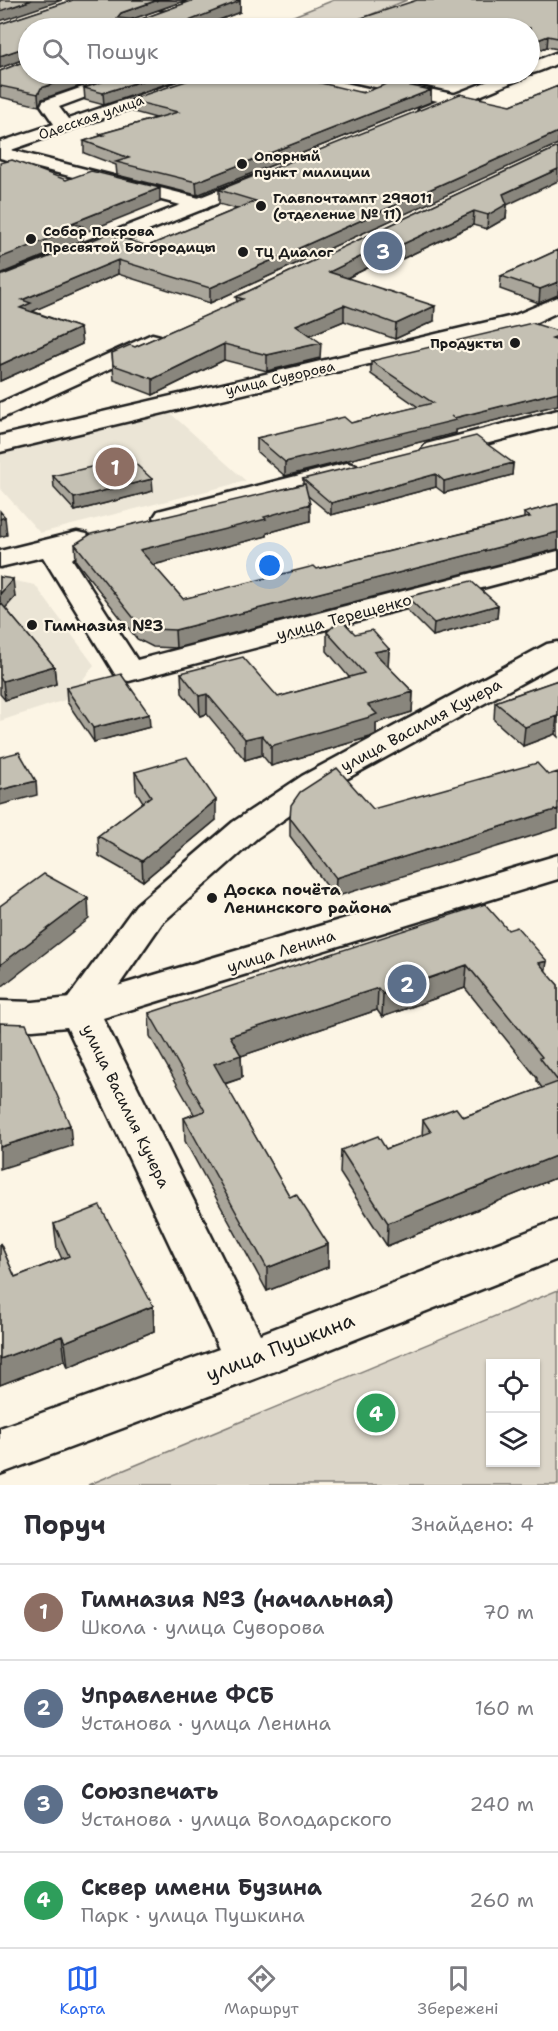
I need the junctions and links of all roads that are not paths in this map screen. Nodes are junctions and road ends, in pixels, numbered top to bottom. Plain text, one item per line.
1 (135, 0) edge
2 (159, 16) edge
3 (558, 57) edge
4 (540, 65) edge
5 (106, 84) edge
6 (186, 84) edge
7 (386, 84) edge
8 (494, 84) edge
9 (456, 99) junction
10 (413, 117) edge
11 (65, 126) junction
12 (0, 148) edge
13 (0, 153) edge
14 (278, 172) edge
15 (200, 204) junction
16 (0, 284) edge
17 (558, 304) edge
18 (520, 321) junction
19 (173, 332) edge
20 (549, 333) edge
21 (0, 412) edge
22 (558, 417) edge
23 (0, 444) edge
24 (409, 455) edge
25 (374, 464) edge
26 (145, 523) edge
27 (0, 559) edge
28 (558, 559) edge
29 (558, 651) edge
30 (558, 867) edge
31 (80, 1011) junction
32 (0, 1015) edge
33 (558, 1239) edge
34 (248, 1360) junction
35 (0, 1451) edge

1 - 2 street
3 - 4 street
5 - 11 street
6 - 11 street, Одесская улица
7 - 9 street
8 - 9 street
9 - 10 street
11 - 12 street, Одесская улица
13 - 15 street
14 - 15 street
15 - 16 street
17 - 18 street, улица Суворова
18 - 20 street
18 - 23 street, улица Суворова
19 - 21 street
22 - 24 street
25 - 26 street
27 - 28 street, улица Терещенко
29 - 31 street, улица Василия Кучера
30 - 31 street, улица Ленина
31 - 32 street, улица Ленина
31 - 34 street, улица Василия Кучера
33 - 34 street, улица Пушкина
34 - 35 street, улица Пушкина

